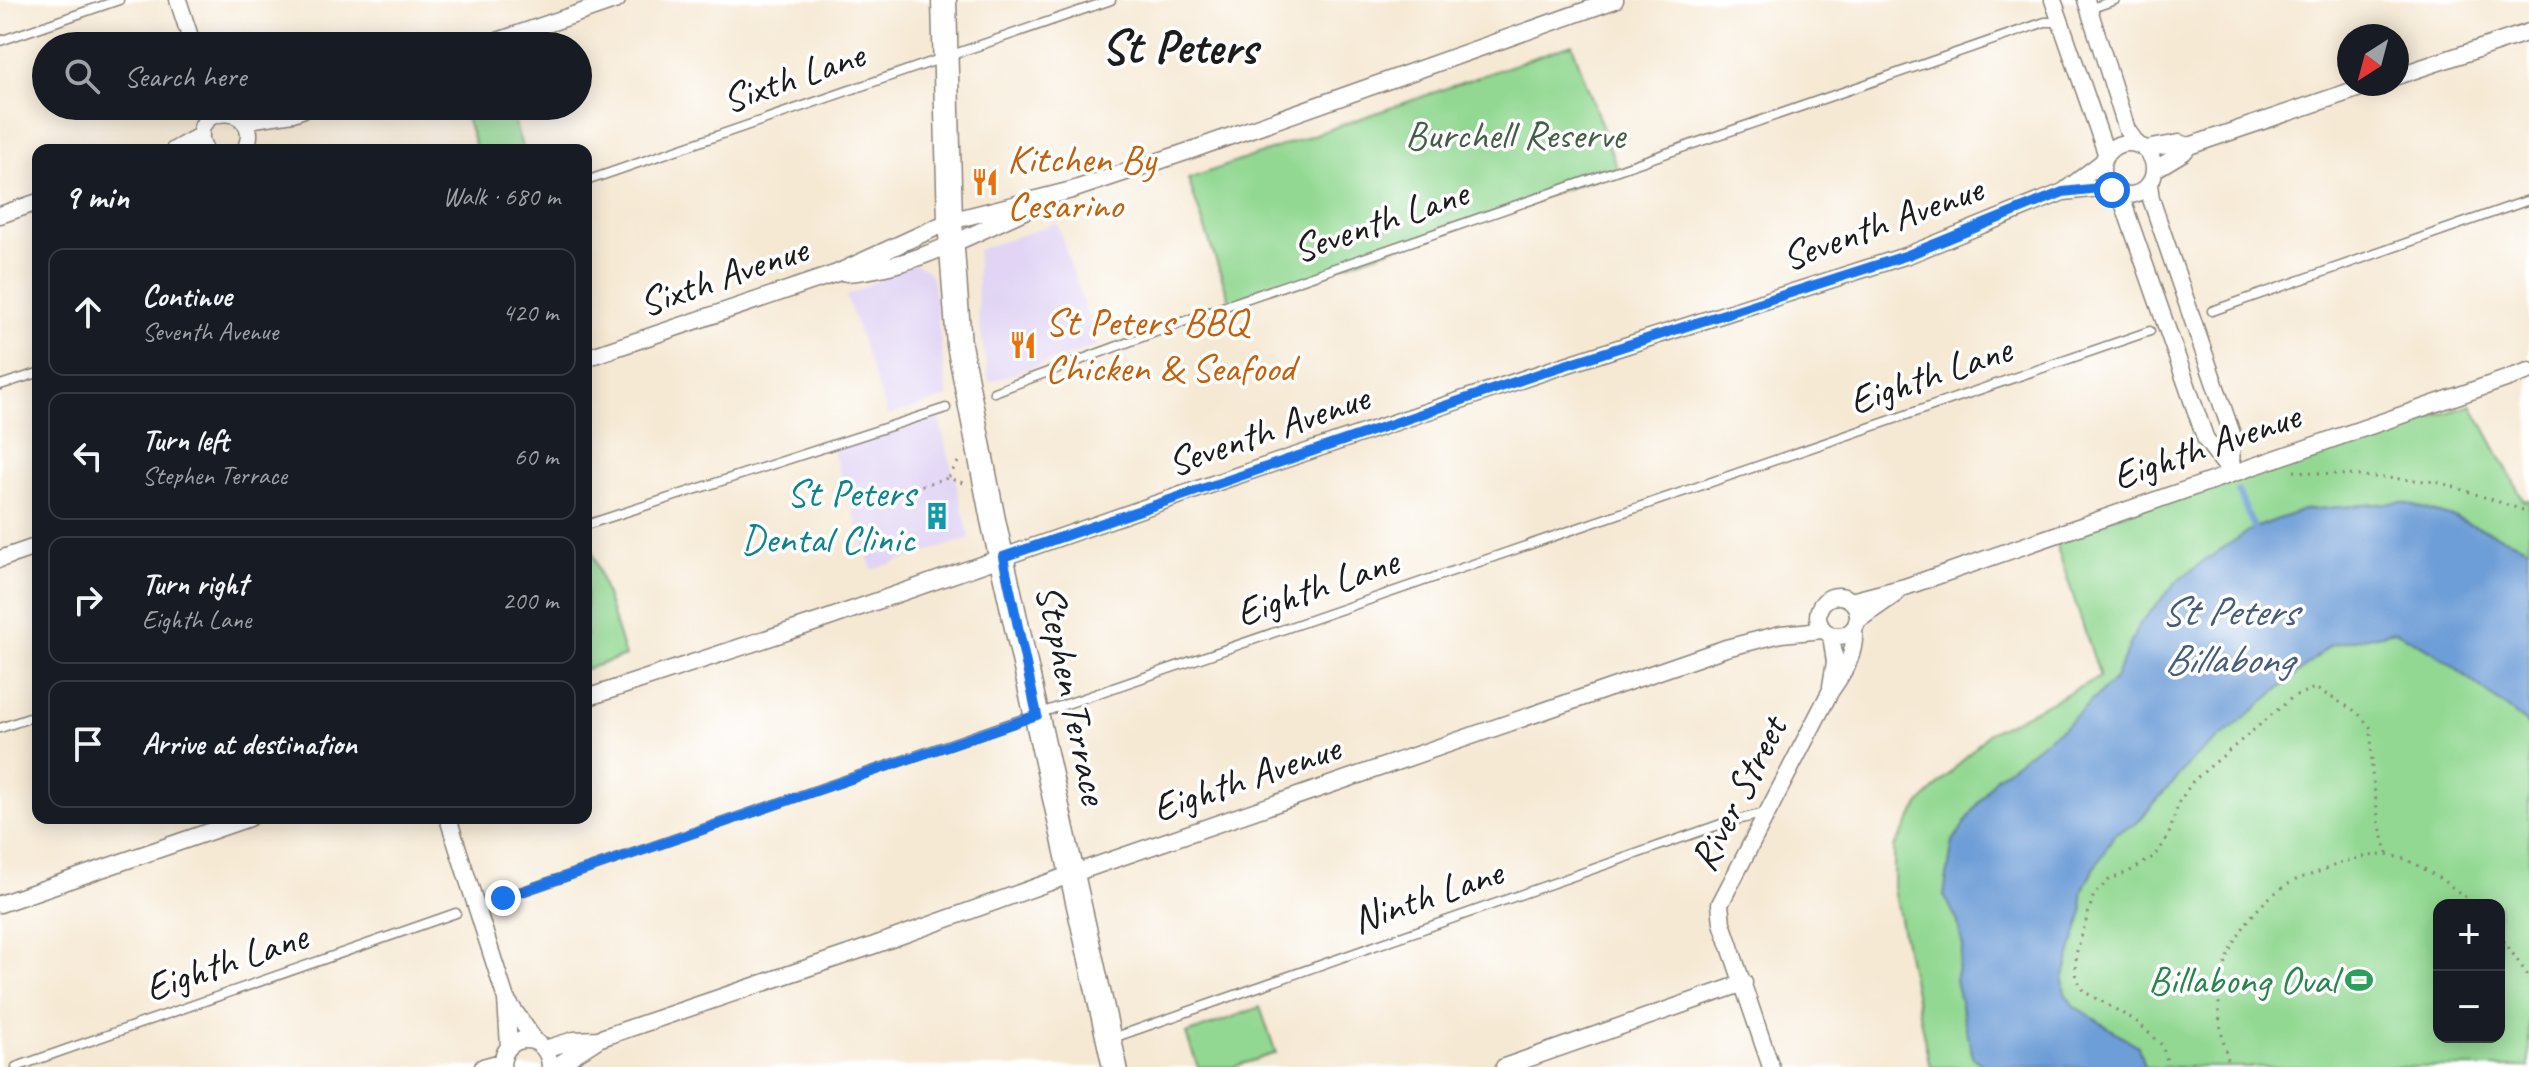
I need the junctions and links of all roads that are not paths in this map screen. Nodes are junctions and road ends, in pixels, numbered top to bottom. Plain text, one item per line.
1 (119, 0) edge
2 (178, 0) edge
3 (617, 0) edge
4 (944, 0) edge
5 (1111, 0) edge
6 (1615, 0) edge
7 (2053, 0) edge
8 (2115, 0) edge
9 (2087, 4) edge
10 (2060, 22) junction
11 (188, 32) edge
12 (524, 32) edge
13 (2529, 32) edge
14 (0, 41) edge
15 (946, 56) junction
16 (2409, 72) edge
17 (2337, 96) edge
18 (241, 120) edge
19 (283, 120) edge
20 (204, 128) edge
21 (182, 144) edge
22 (247, 144) edge
23 (248, 144) edge
24 (2141, 146) junction
25 (2189, 146) junction
26 (2104, 158) junction
27 (2152, 177) junction
28 (592, 179) edge
29 (2114, 190) junction
30 (2063, 192) junction
31 (2529, 200) edge
32 (32, 204) edge
33 (0, 215) edge
34 (950, 232) junction
35 (2212, 311) dead end
36 (2150, 331) dead end
37 (592, 356) edge
38 (2529, 371) edge
39 (32, 375) edge
40 (0, 385) edge
41 (994, 392) dead end
42 (946, 408) dead end
43 (2231, 473) junction
44 (592, 523) edge
45 (32, 548) edge
46 (1003, 557) junction
47 (0, 559) edge
48 (1905, 587) junction
49 (1851, 601) junction
50 (1855, 625) junction
51 (1824, 626) junction
52 (1830, 692) junction
53 (592, 696) edge
54 (1037, 715) junction
55 (32, 717) edge
56 (0, 728) edge
57 (1767, 813) junction
58 (232, 824) edge
59 (448, 824) edge
60 (1072, 874) junction
61 (503, 898) dead end
62 (0, 904) edge
63 (456, 913) dead end
64 (1744, 983) junction
65 (506, 999) junction
66 (598, 1039) junction
67 (1109, 1040) junction
68 (540, 1045) junction
69 (504, 1058) edge
70 (16, 1067) edge
71 (483, 1067) edge
72 (552, 1067) edge
73 (1115, 1067) edge
74 (1504, 1067) edge
75 (1771, 1067) edge

1 - 14 lane
2 - 11 street
3 - 12 street
4 - 15 main road, Stephen Terrace
5 - 15 lane, Sixth Lane
6 - 34 street, Sixth Avenue
7 - 10 street
8 - 9 lane
9 - 24 street
10 - 26 street
10 - 41 lane, Seventh Lane
13 - 16 street
15 - 28 lane, Sixth Lane
15 - 34 main road, Stephen Terrace
17 - 25 street
18 - 22 street
19 - 23 street
20 - 21 street
24 - 25 street
24 - 26 street
24 - 27 street
25 - 27 street
26 - 29 street
26 - 30 street, Seventh Avenue
27 - 29 street
27 - 43 street
29 - 30 street, Seventh Avenue
29 - 43 street
30 - 46 street, Seventh Avenue
31 - 35 lane
32 - 33 street
34 - 37 street, Sixth Avenue
34 - 46 main road, Stephen Terrace
36 - 54 lane, Eighth Lane
38 - 43 street, Eighth Avenue
39 - 40 lane
42 - 44 lane
43 - 48 street, Eighth Avenue
45 - 47 street
46 - 53 street, Seventh Avenue
46 - 54 main road, Stephen Terrace
48 - 49 street, Eighth Avenue
48 - 50 street, Eighth Avenue
49 - 50 street
49 - 51 street
50 - 51 street
50 - 52 street, River Street
51 - 52 street, River Street
51 - 60 street, Eighth Avenue
52 - 57 street, River Street
54 - 60 main road, Stephen Terrace
54 - 61 lane, Eighth Lane
55 - 56 lane
57 - 64 street, River Street
57 - 67 lane, Ninth Lane
58 - 62 street
59 - 65 street
60 - 66 street, Eighth Avenue
60 - 67 main road, Stephen Terrace
63 - 70 lane, Eighth Lane
64 - 74 street
64 - 75 street, River Street
65 - 68 street
65 - 69 street
66 - 68 street, Eighth Avenue
66 - 72 street, Eighth Avenue
67 - 73 main road, Stephen Terrace
68 - 69 street, Eighth Avenue
68 - 72 street
69 - 71 street

